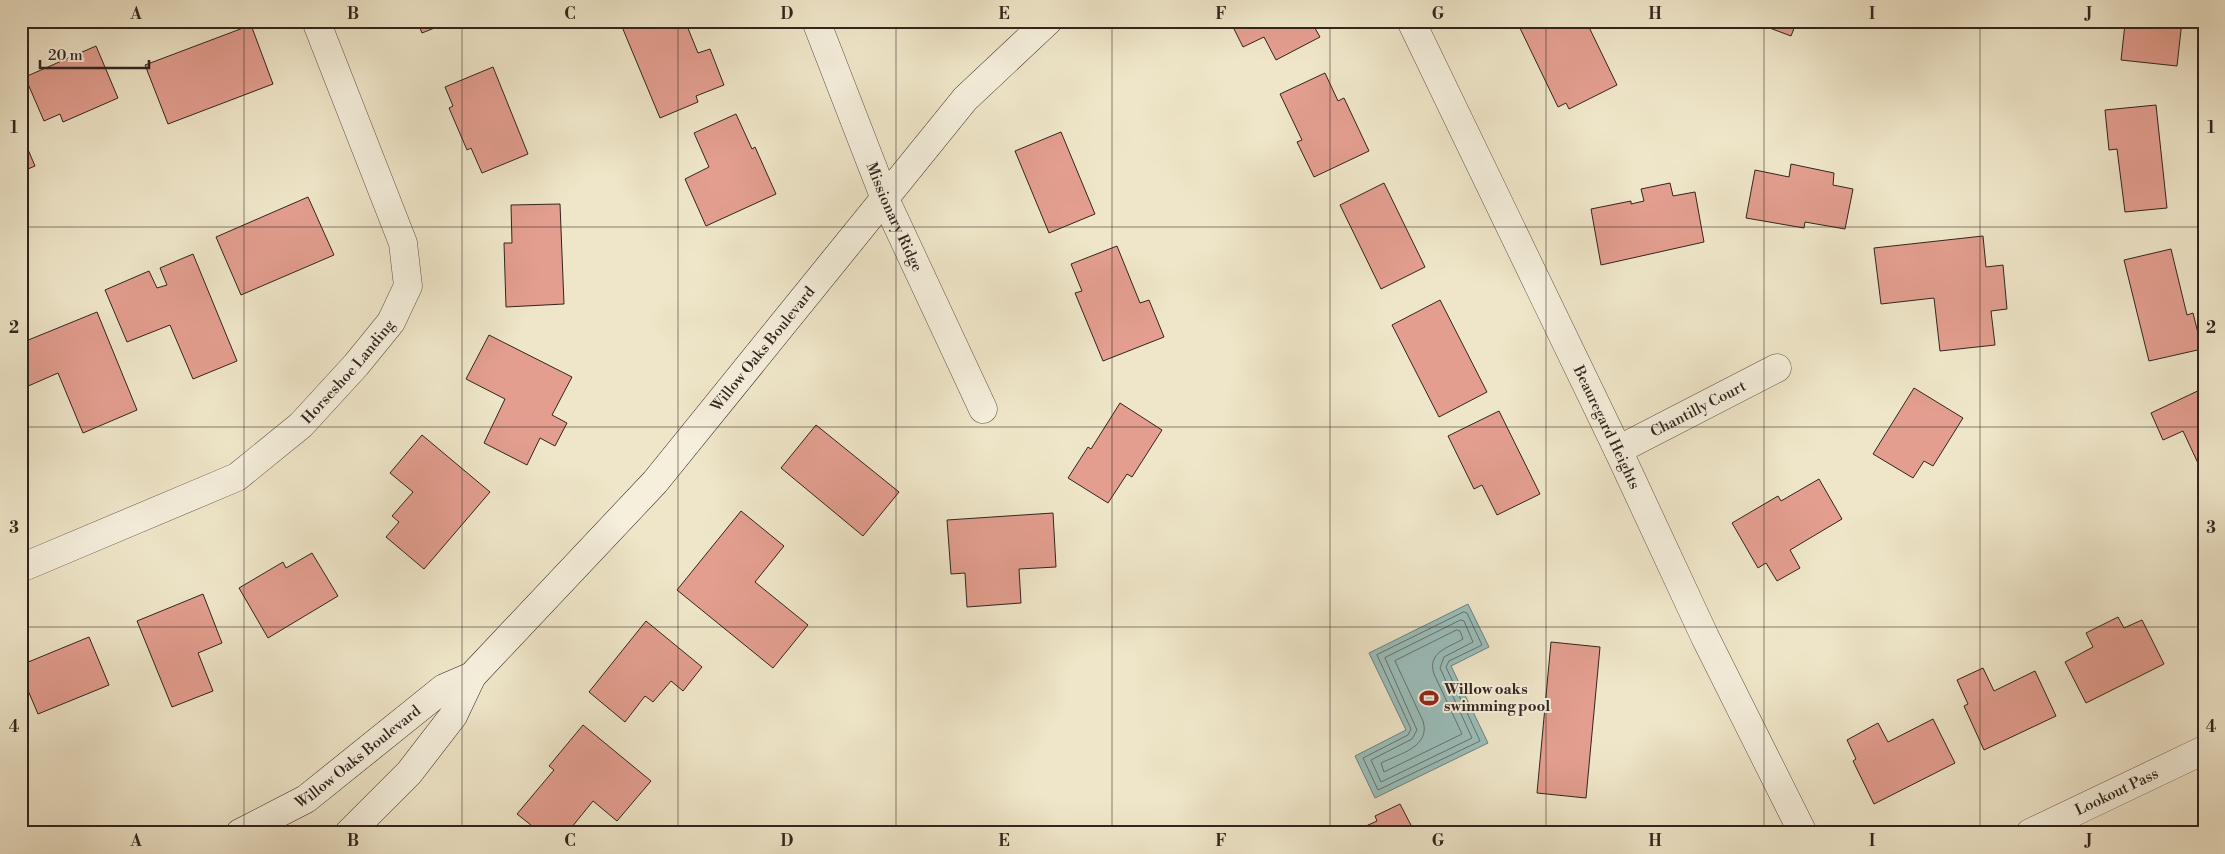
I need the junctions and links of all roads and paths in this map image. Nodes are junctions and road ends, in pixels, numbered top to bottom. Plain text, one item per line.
1 (316, 21) edge
2 (816, 21) edge
3 (1048, 21) edge
4 (1411, 21) edge
5 (886, 199) junction
6 (1777, 368) dead end
7 (983, 409) dead end
8 (1618, 450) junction
9 (21, 568) edge
10 (472, 676) junction
11 (2204, 750) edge
12 (240, 833) edge
13 (349, 833) edge
14 (1803, 833) edge
15 (2030, 833) edge

1 - 9 street, Horseshoe Landing
2 - 5 street, Missionary Ridge
3 - 5 street, Willow Oaks Boulevard
4 - 8 street, Beauregard Heights
5 - 7 street, Missionary Ridge
5 - 10 street, Willow Oaks Boulevard
6 - 8 street, Chantilly Court
8 - 14 street, Beauregard Heights
10 - 12 street, Willow Oaks Boulevard
10 - 13 street, Willow Oaks Boulevard
11 - 15 street, Lookout Pass

